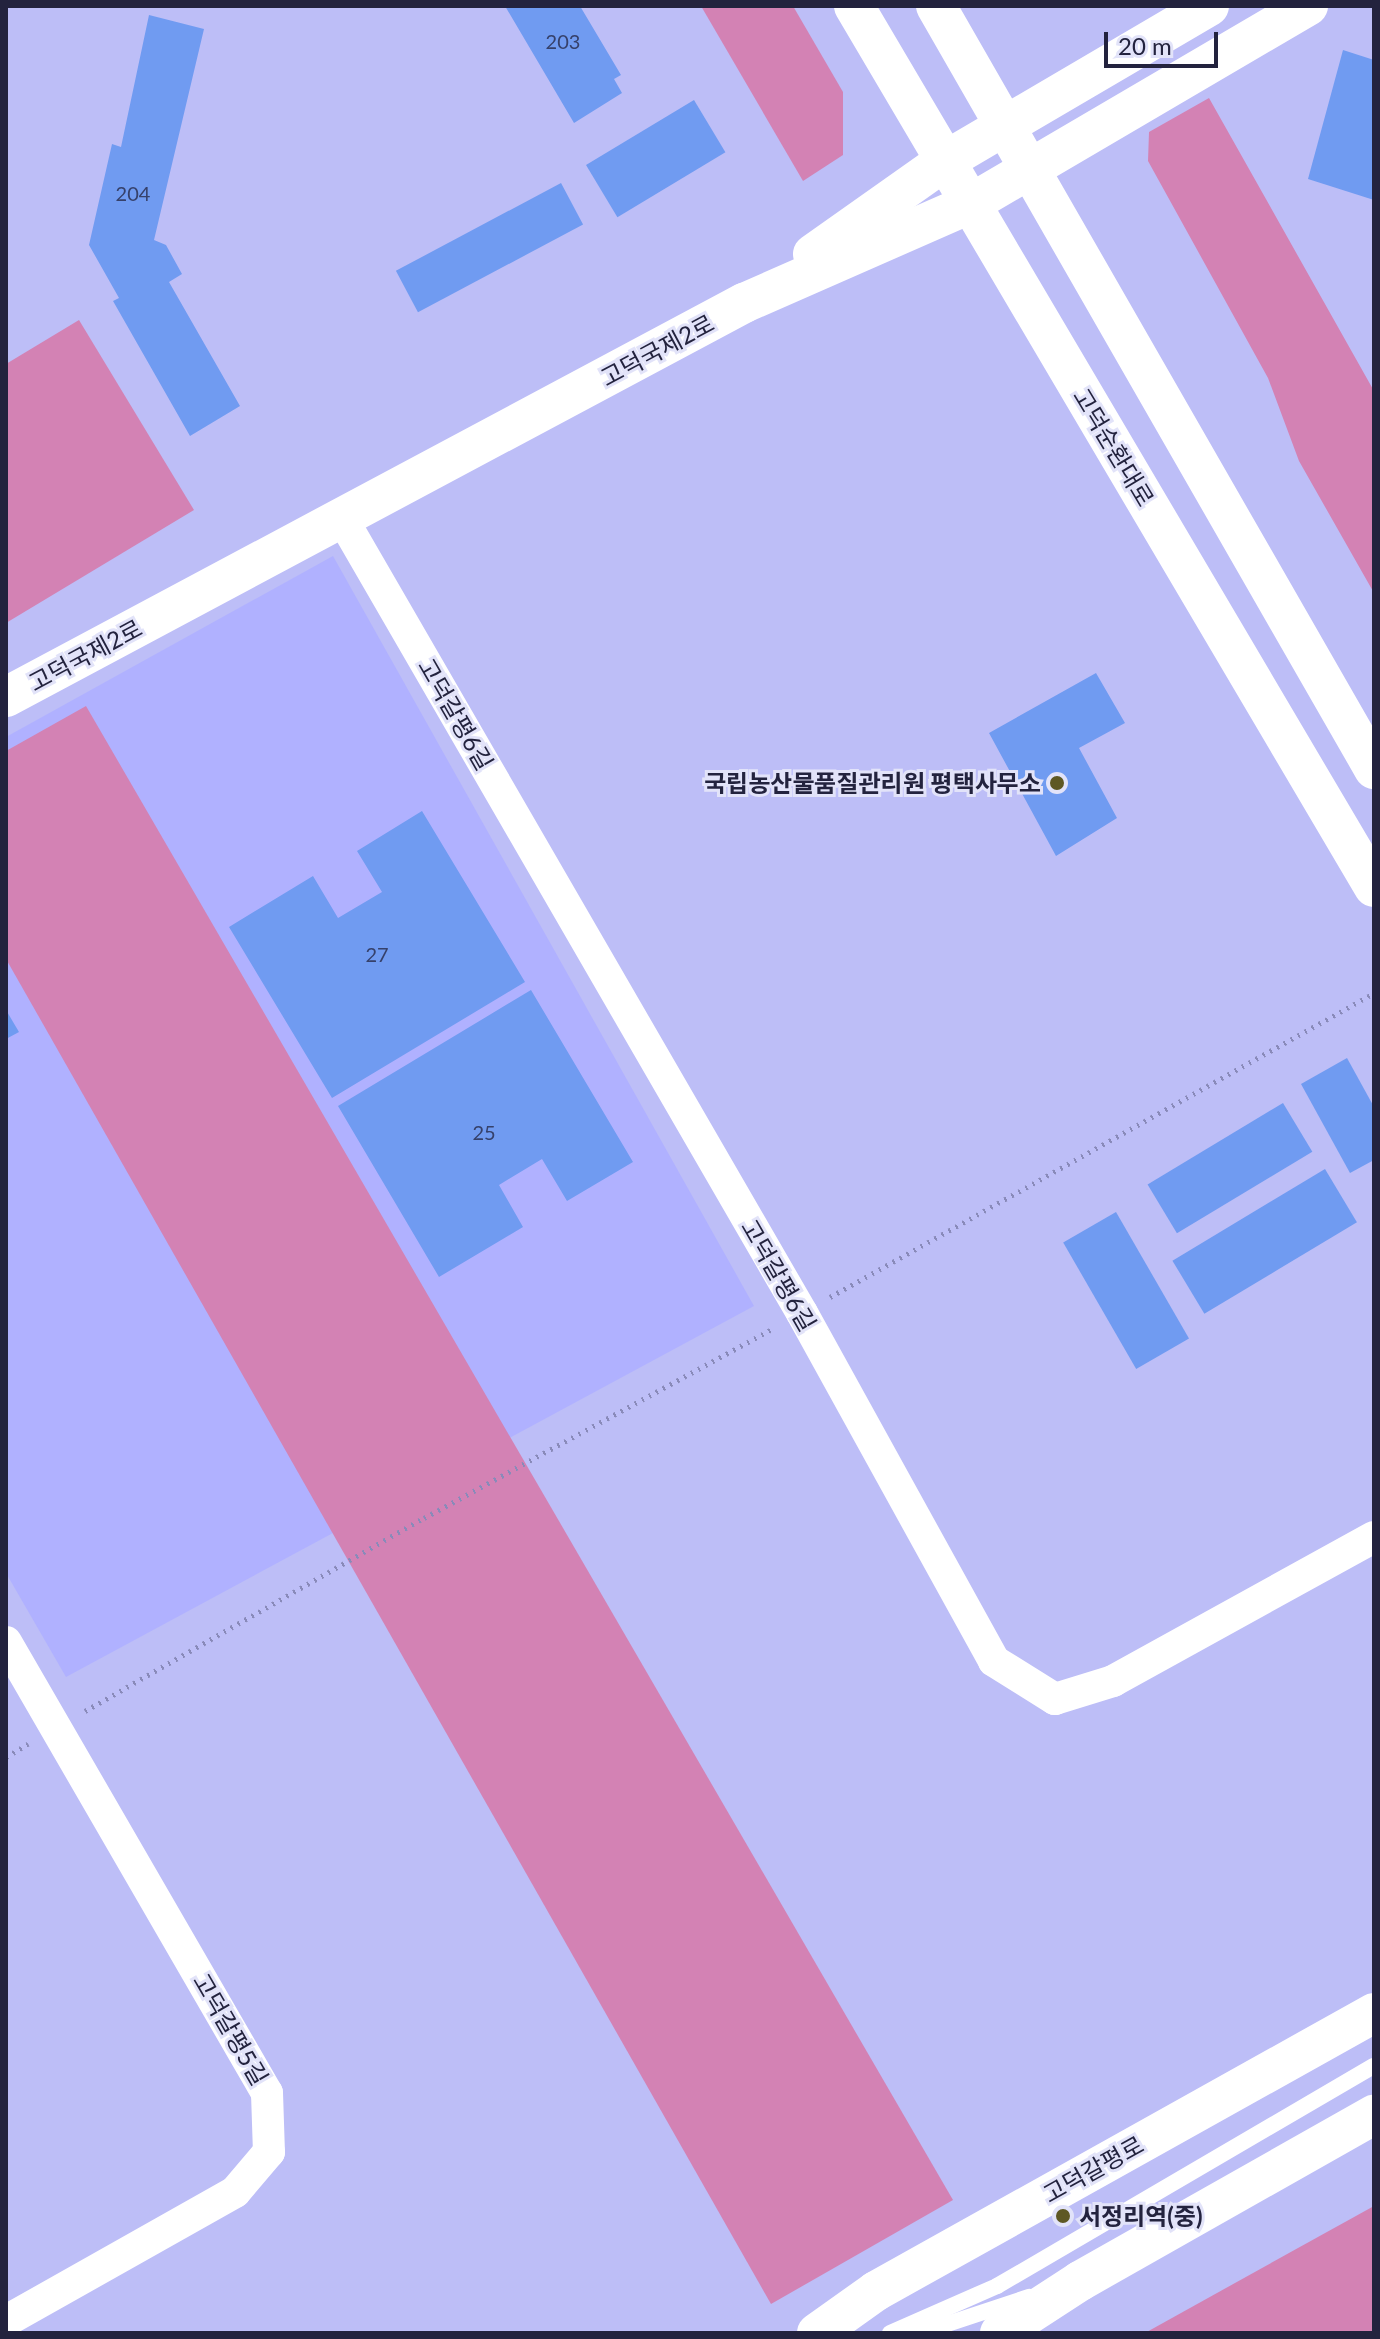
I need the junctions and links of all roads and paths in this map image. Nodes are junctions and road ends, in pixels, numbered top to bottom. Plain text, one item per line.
1 (854, 6) edge
2 (936, 6) edge
3 (1209, 6) edge
4 (1308, 6) edge
5 (1005, 126) junction
6 (945, 161) junction
7 (1032, 169) junction
8 (970, 204) junction
9 (744, 303) junction
10 (343, 520) junction
11 (6, 697) edge
12 (1374, 769) edge
13 (1374, 887) edge
14 (1374, 993) edge
15 (802, 1313) junction
16 (1374, 1537) edge
17 (6, 1642) edge
18 (56, 1727) junction
19 (6, 1757) edge
20 (1374, 2013) edge
21 (1374, 2066) edge
22 (1374, 2115) edge
23 (1080, 2281) junction
24 (6, 2321) edge
25 (817, 2333) edge
26 (890, 2333) edge
27 (920, 2333) edge
28 (1000, 2333) edge

1 - 6 street, 고덕순환대로
2 - 5 street
3 - 5 street
4 - 7 street, 고덕국제2로
5 - 6 street
5 - 7 street
6 - 8 street, 고덕순환대로
6 - 9 street
7 - 8 street, 고덕국제2로
7 - 12 street
8 - 9 street, 고덕국제2로
8 - 13 street, 고덕순환대로
9 - 10 street, 고덕국제2로
10 - 11 street, 고덕국제2로
10 - 15 street, 고덕갈평6길
14 - 15 path
15 - 16 street, 고덕갈평6길
15 - 18 path
17 - 18 street, 고덕갈평5길
18 - 19 path
18 - 24 street, 고덕갈평5길
20 - 25 street, 고덕갈평로
21 - 26 lane
22 - 23 street
23 - 27 lane
23 - 28 street

